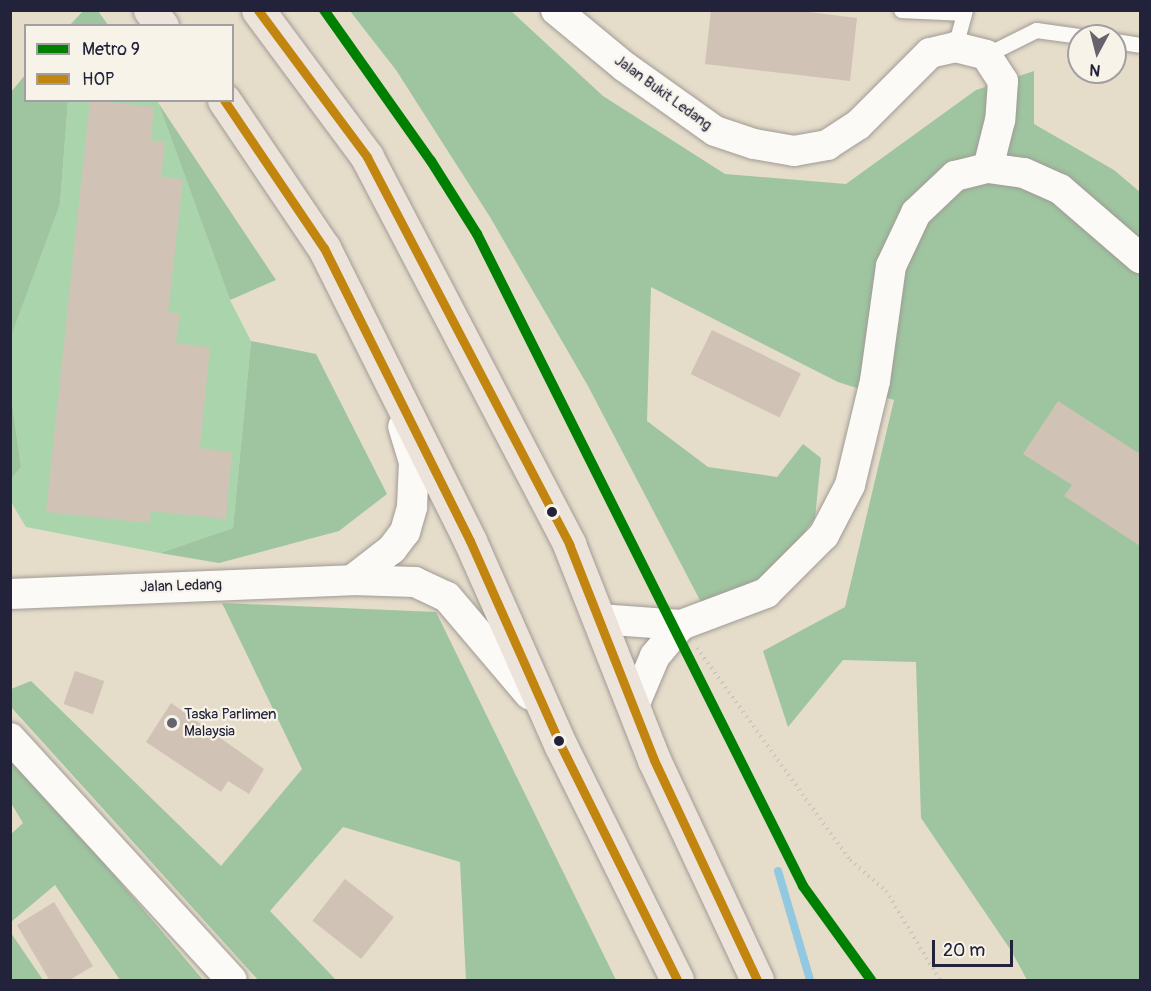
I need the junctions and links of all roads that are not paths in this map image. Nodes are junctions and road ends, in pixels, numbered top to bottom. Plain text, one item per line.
1 (150, 10) edge
2 (258, 10) edge
3 (556, 10) edge
4 (901, 10) edge
5 (964, 12) edge
6 (160, 24) edge
7 (1067, 34) edge
8 (955, 47) junction
9 (986, 55) junction
10 (225, 102) edge
11 (988, 168) junction
12 (1140, 258) edge
13 (380, 357) junction
14 (352, 580) junction
15 (10, 594) edge
16 (599, 619) junction
17 (681, 625) junction
18 (633, 708) junction
19 (10, 738) edge
20 (558, 738) junction
21 (232, 981) edge
22 (677, 981) edge
23 (758, 981) edge

1 - 6 main road
2 - 16 main road
3 - 8 street, Jalan Bukit Ledang
4 - 5 lane
5 - 8 lane
7 - 9 lane
8 - 9 street
9 - 11 street
10 - 13 main road
11 - 12 street
11 - 17 street
13 - 14 street
13 - 20 main road
14 - 15 street, Jalan Ledang
14 - 20 street, Jalan Ledang
16 - 17 street
16 - 18 main road
17 - 18 street
18 - 23 main road
19 - 21 street
20 - 22 main road

